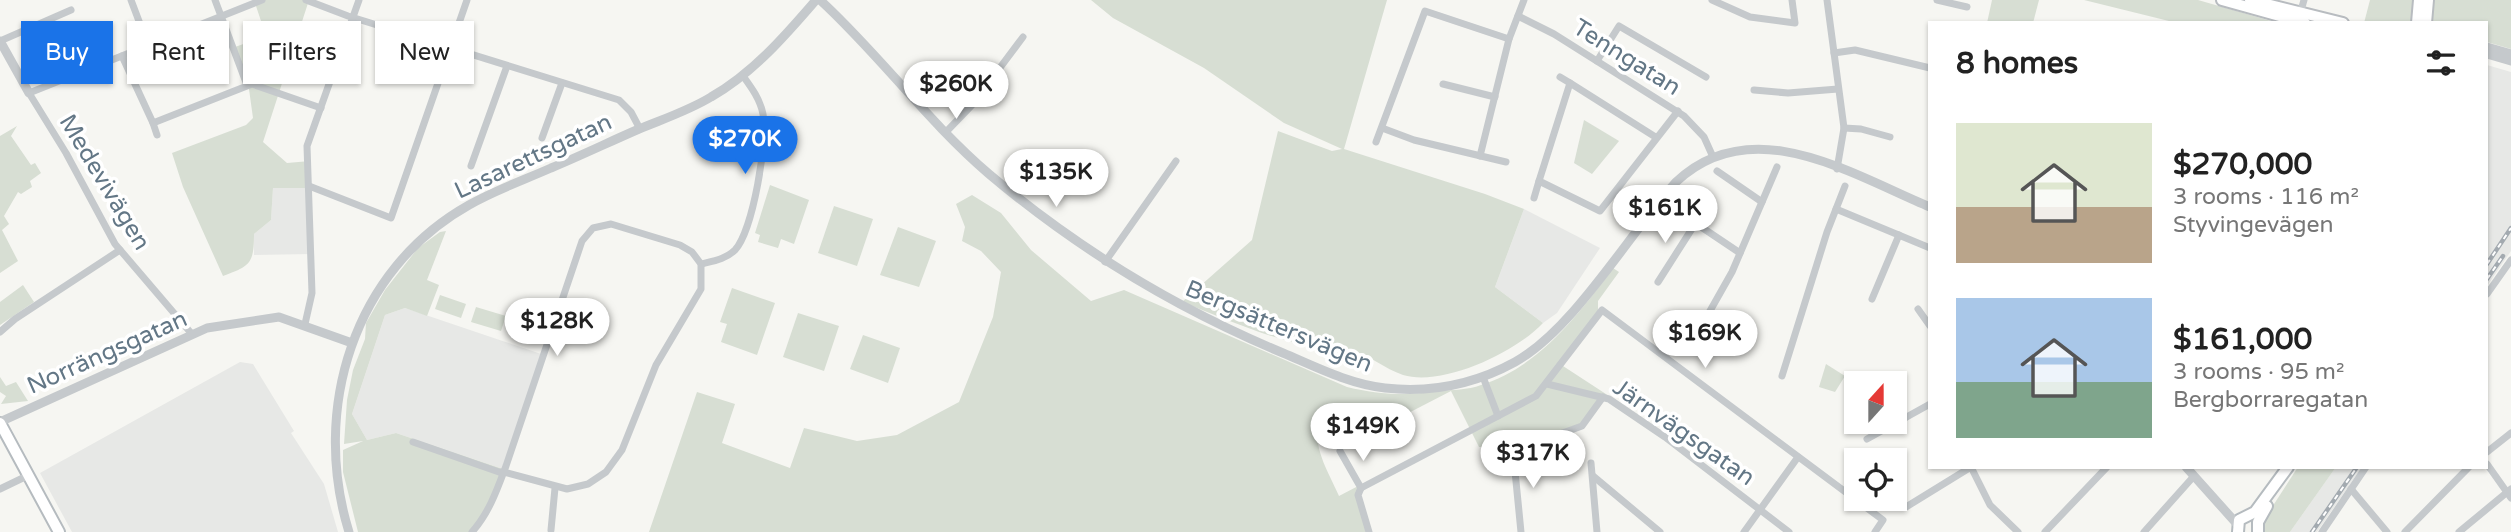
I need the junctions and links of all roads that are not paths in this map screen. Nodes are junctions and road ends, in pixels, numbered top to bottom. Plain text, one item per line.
1 (131, 0) edge
2 (215, 0) edge
3 (262, 0) edge
4 (306, 0) edge
5 (359, 0) edge
6 (467, 0) edge
7 (818, 0) edge
8 (1524, 0) edge
9 (1712, 0) edge
10 (1792, 0) edge
11 (1827, 0) edge
12 (1937, 0) edge
13 (2222, 0) edge
14 (2250, 0) edge
15 (2304, 0) edge
16 (2419, 0) edge
17 (2428, 0) edge
18 (1967, 7) dead end
19 (71, 10) dead end
20 (221, 16) junction
21 (1518, 16) junction
22 (353, 18) junction
23 (2301, 19) edge
24 (139, 21) edge
25 (208, 21) edge
26 (460, 21) edge
27 (2322, 21) edge
28 (2417, 21) edge
29 (2426, 21) edge
30 (375, 25) edge
31 (1023, 37) dead end
32 (1509, 39) junction
33 (0, 41) edge
34 (2488, 47) edge
35 (1834, 53) junction
36 (127, 54) edge
37 (2488, 54) edge
38 (2511, 54) edge
39 (122, 56) junction
40 (474, 56) edge
41 (4, 59) edge
42 (1597, 61) junction
43 (2511, 61) edge
44 (507, 66) junction
45 (1928, 68) edge
46 (743, 76) junction
47 (1560, 77) dead end
48 (1706, 77) dead end
49 (562, 83) junction
50 (1570, 83) junction
51 (438, 84) edge
52 (1443, 84) dead end
53 (247, 85) junction
54 (1838, 89) junction
55 (1754, 90) dead end
56 (29, 93) junction
57 (1495, 97) junction
58 (321, 108) junction
59 (1678, 111) junction
60 (153, 123) junction
61 (1382, 128) junction
62 (1844, 128) junction
63 (640, 129) junction
64 (946, 132) junction
65 (158, 135) dead end
66 (1890, 137) dead end
67 (542, 138) dead end
68 (1657, 138) junction
69 (1376, 142) dead end
70 (1480, 156) junction
71 (1713, 157) junction
72 (1176, 161) dead end
73 (1506, 162) dead end
74 (471, 166) dead end
75 (1777, 167) dead end
76 (1837, 169) junction
77 (1717, 171) dead end
78 (1539, 181) junction
79 (309, 186) junction
80 (1845, 186) dead end
81 (1534, 198) dead end
82 (1661, 200) junction
83 (1762, 202) junction
84 (1928, 206) edge
85 (1836, 209) junction
86 (1695, 223) junction
87 (1899, 235) junction
88 (1928, 247) edge
89 (120, 250) junction
90 (1740, 253) junction
91 (2511, 260) edge
92 (1105, 262) junction
93 (701, 264) junction
94 (1658, 282) dead end
95 (2488, 293) edge
96 (1872, 299) dead end
97 (1918, 309) dead end
98 (1706, 318) dead end
99 (305, 324) junction
100 (1928, 324) edge
101 (0, 332) edge
102 (191, 333) junction
103 (352, 343) junction
104 (1782, 376) dead end
105 (1483, 377) junction
106 (1547, 384) junction
107 (1603, 397) junction
108 (1928, 405) edge
109 (1498, 416) junction
110 (1908, 416) edge
111 (0, 422) edge
112 (0, 433) edge
113 (2511, 433) edge
114 (1876, 434) edge
115 (1867, 439) dead end
116 (413, 442) dead end
117 (1340, 451) dead end
118 (2488, 451) edge
119 (1798, 457) junction
120 (1591, 463) dead end
121 (2488, 465) edge
122 (1968, 469) edge
123 (1972, 469) edge
124 (2106, 469) edge
125 (2188, 469) edge
126 (2287, 469) edge
127 (2293, 469) edge
128 (2365, 469) edge
129 (2467, 469) edge
130 (504, 472) junction
131 (2194, 475) junction
132 (27, 476) junction
133 (1594, 476) junction
134 (555, 488) junction
135 (1360, 488) junction
136 (0, 489) edge
137 (2351, 489) junction
138 (2510, 493) edge
139 (1907, 506) edge
140 (1759, 509) junction
141 (2245, 526) edge
142 (551, 530) dead end
143 (56, 532) edge
144 (348, 532) edge
145 (472, 532) edge
146 (1369, 532) edge
147 (1521, 532) edge
148 (1597, 532) edge
149 (1660, 532) edge
150 (1744, 532) edge
151 (1789, 532) edge
152 (1875, 532) edge
153 (2018, 532) edge
154 (2045, 532) edge
155 (2144, 532) edge
156 (2322, 532) edge
157 (2387, 532) edge
158 (2405, 532) edge
159 (2459, 532) edge

1 - 24 street
2 - 20 street
3 - 20 street
4 - 22 street
5 - 22 street
6 - 26 street
7 - 46 street, Lasarettsgatan
7 - 64 street, Bergsättersvägen
8 - 21 street
9 - 10 street
11 - 35 street
12 - 18 street
13 - 23 main road
14 - 23 main road
15 - 23 street
16 - 28 main road
17 - 29 main road
19 - 33 street, Medevivägen
20 - 25 street
20 - 53 street
21 - 32 street
21 - 42 street, Tenngatan
22 - 30 street
22 - 58 street
23 - 27 main road
31 - 64 street
32 - 57 street
32 - 61 street
33 - 41 street, Medevivägen
34 - 38 street
35 - 45 street
35 - 54 street
36 - 39 street
37 - 43 street
39 - 56 street
39 - 60 street
40 - 44 street
41 - 56 street, Medevivägen
42 - 48 street
42 - 59 street, Tenngatan
44 - 49 street
44 - 74 street
46 - 63 street, Lasarettsgatan
46 - 93 street
47 - 50 street
49 - 63 street
49 - 67 street
50 - 68 street
50 - 78 street
51 - 79 street
52 - 57 street
53 - 58 street
53 - 60 street
54 - 55 street
54 - 62 street
56 - 89 street, Medevivägen
57 - 70 street
58 - 79 street
59 - 68 street
59 - 71 street, Tenngatan
60 - 65 street
61 - 69 street
61 - 70 street
62 - 66 street
62 - 76 street
63 - 103 street, Lasarettsgatan
64 - 92 street, Bergsättersvägen
68 - 78 street
70 - 73 street
71 - 76 street, Bergsättersvägen
71 - 82 street, Bergsättersvägen
72 - 92 street
75 - 83 street
76 - 84 street, Bergsättersvägen
77 - 83 street
78 - 81 street
79 - 99 street
80 - 85 street
82 - 86 street
82 - 105 street, Bergsättersvägen
83 - 90 street
85 - 87 street
85 - 104 street
86 - 90 street
86 - 94 street
87 - 88 street
87 - 96 street
89 - 101 street
89 - 102 street, Medevivägen
90 - 98 street
91 - 95 street
92 - 105 street, Bergsättersvägen
93 - 130 street
93 - 134 street
97 - 100 street
99 - 102 street, Norrängsgatan
99 - 103 street, Norrängsgatan
102 - 111 street, Norrängsgatan
103 - 144 street, Lasarettsgatan
105 - 109 street
106 - 107 street, Järnvägsgatan
106 - 109 street
106 - 119 street
107 - 140 street, Järnvägsgatan
107 - 147 street
108 - 110 street
109 - 135 street
111 - 132 main road
112 - 132 main road
113 - 118 street
114 - 115 street
116 - 130 street
117 - 135 street
119 - 140 street
119 - 152 street
120 - 133 street
121 - 138 street
122 - 139 street
123 - 153 street
124 - 154 street
125 - 131 street
126 - 141 main road
127 - 141 main road
128 - 137 street
129 - 158 street
130 - 134 street
130 - 145 street
131 - 141 street
131 - 155 street
132 - 136 street
132 - 143 main road
133 - 148 street
133 - 149 street
134 - 142 street
135 - 146 street
137 - 156 street
137 - 157 street
138 - 159 street
140 - 150 street
140 - 151 street, Järnvägsgatan

